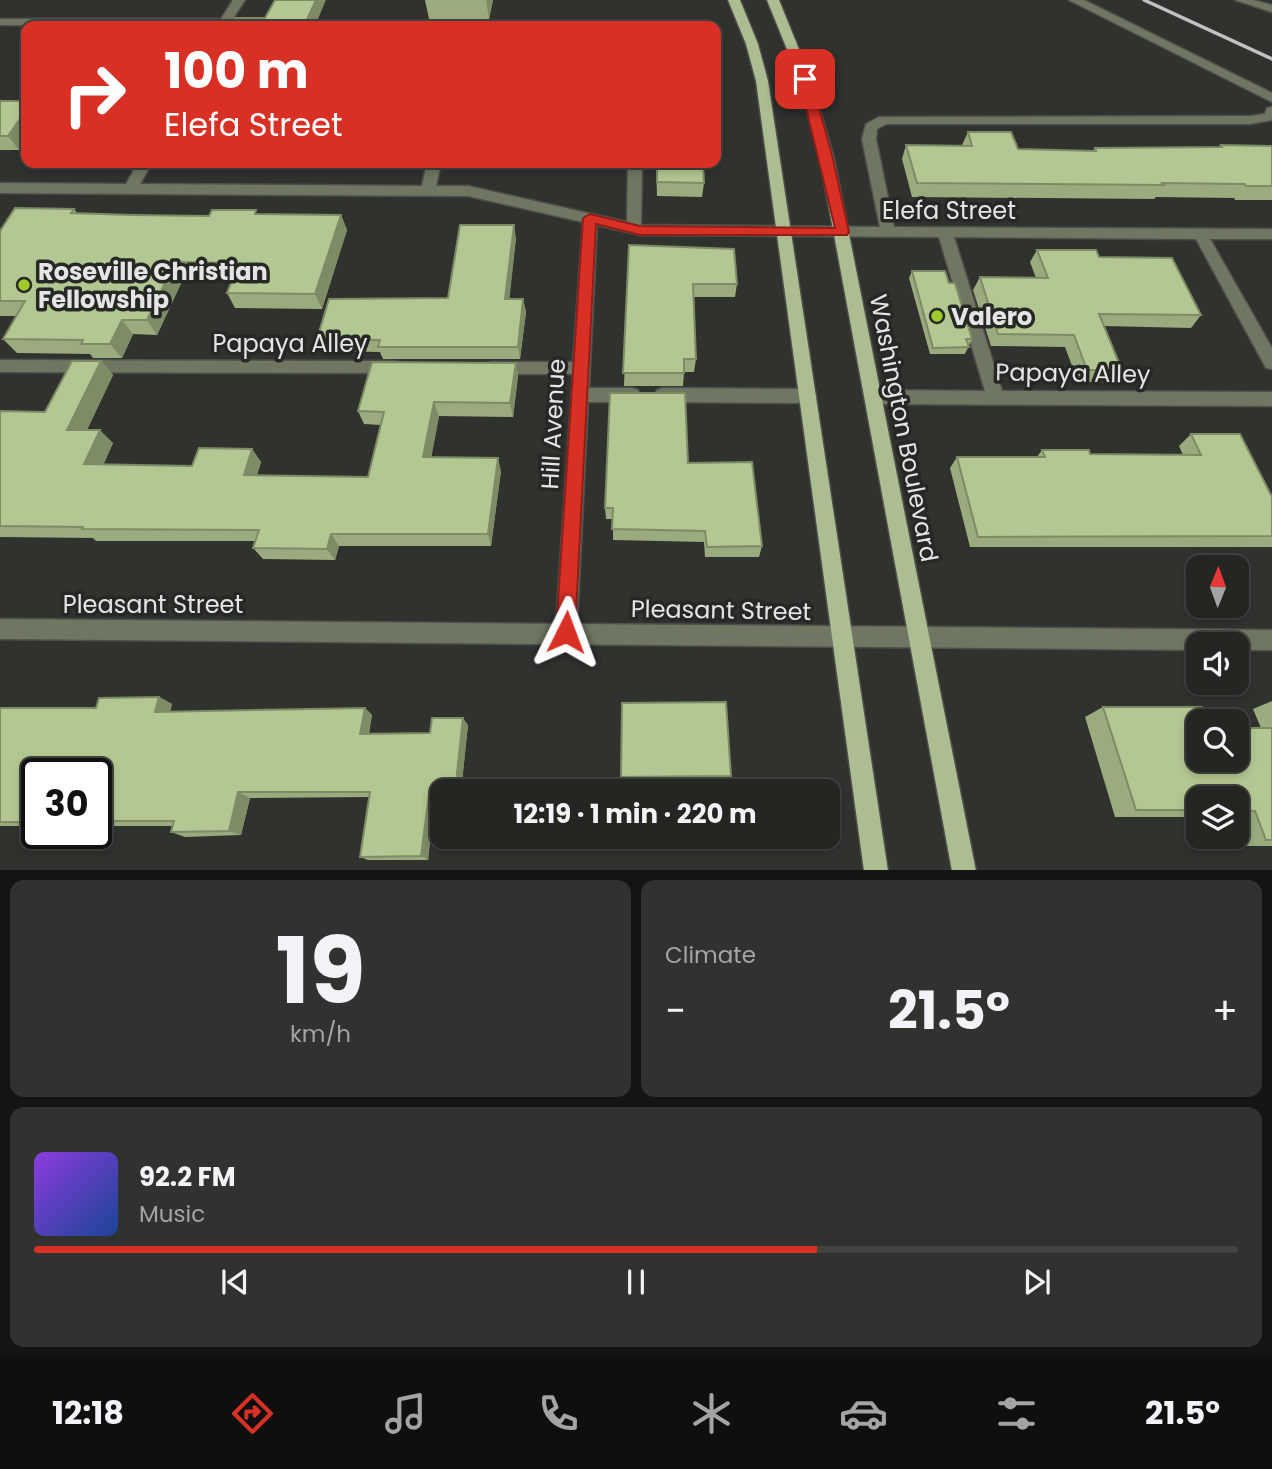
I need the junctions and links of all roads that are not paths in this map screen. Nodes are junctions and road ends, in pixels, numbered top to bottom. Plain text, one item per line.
1 (239, 0) edge
2 (734, 0) edge
3 (773, 0) edge
4 (1074, 0) edge
5 (1241, 0) edge
6 (1272, 9) edge
7 (225, 21) edge
8 (0, 22) edge
9 (21, 22) edge
10 (1272, 98) edge
11 (1272, 111) edge
12 (142, 168) edge
13 (433, 168) edge
14 (635, 168) edge
15 (0, 188) edge
16 (131, 188) junction
17 (428, 190) junction
18 (590, 218) junction
19 (634, 229) junction
20 (784, 232) junction
21 (843, 232) junction
22 (888, 232) junction
23 (945, 233) junction
24 (1200, 233) junction
25 (1272, 234) edge
26 (1272, 363) edge
27 (0, 366) edge
28 (415, 368) edge
29 (470, 368) edge
30 (581, 368) junction
31 (579, 394) junction
32 (808, 396) junction
33 (995, 396) junction
34 (873, 397) junction
35 (1272, 399) edge
36 (0, 629) edge
37 (566, 632) junction
38 (844, 638) junction
39 (919, 638) junction
40 (1272, 640) edge
41 (876, 870) edge
42 (964, 870) edge

1 - 7 street
2 - 20 main road
3 - 21 main road, Washington Boulevard
4 - 10 street
5 - 6 street
8 - 9 street
11 - 22 street
12 - 16 street
13 - 17 street
14 - 19 street
15 - 16 street, Elefa Street
16 - 17 street, Elefa Street
17 - 18 street, Elefa Street
18 - 19 street, Elefa Street
18 - 30 street, Hill Avenue
19 - 20 street, Elefa Street
20 - 21 street, Elefa Street
20 - 32 main road
21 - 22 street, Elefa Street
21 - 34 main road, Washington Boulevard
22 - 23 street, Elefa Street
23 - 24 street, Elefa Street
23 - 33 street
24 - 25 street, Elefa Street
24 - 26 street
27 - 28 street, Papaya Alley
29 - 30 street
30 - 31 street, Hill Avenue
31 - 32 street
31 - 37 street, Hill Avenue
32 - 38 main road
33 - 34 street, Papaya Alley
33 - 35 street, Papaya Alley
34 - 39 main road, Washington Boulevard
36 - 37 street, Pleasant Street
37 - 38 street, Pleasant Street
38 - 39 street, Pleasant Street
38 - 41 main road
39 - 40 street, Pleasant Street
39 - 42 main road, Washington Boulevard

